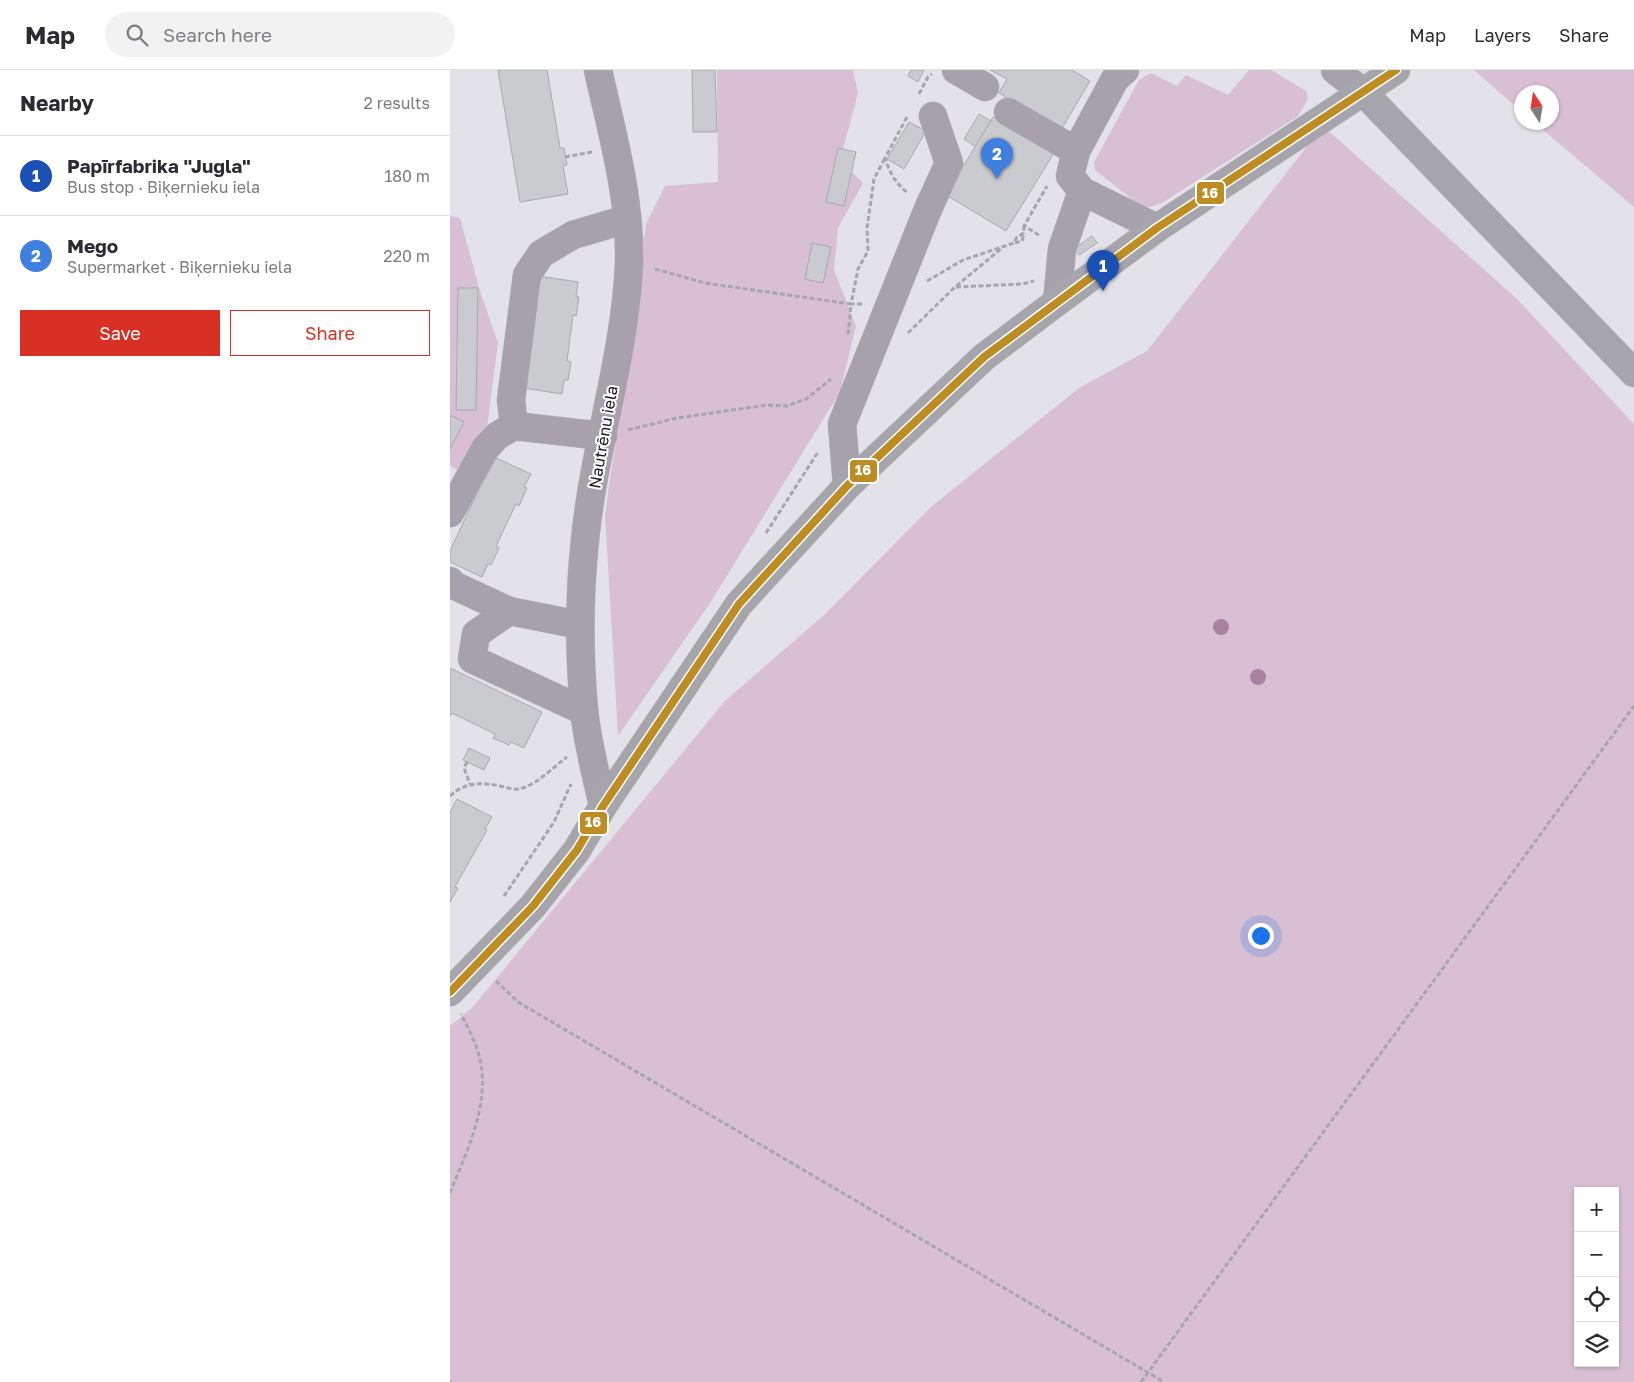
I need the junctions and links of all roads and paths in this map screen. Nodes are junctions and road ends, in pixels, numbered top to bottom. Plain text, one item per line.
1 (598, 70) edge
2 (939, 70) edge
3 (956, 70) edge
4 (1335, 70) edge
5 (1396, 70) edge
6 (1113, 73) edge
7 (985, 87) dead end
8 (1363, 92) junction
9 (920, 109) junction
10 (1008, 112) dead end
11 (1076, 151) junction
12 (886, 158) junction
13 (1048, 185) dead end
14 (1082, 191) junction
15 (928, 209) junction
16 (627, 218) junction
17 (1024, 226) junction
18 (1157, 228) junction
19 (1002, 248) junction
20 (1061, 261) junction
21 (629, 262) junction
22 (955, 287) junction
23 (1058, 302) junction
24 (891, 303) junction
25 (851, 304) junction
26 (901, 339) dead end
27 (848, 341) dead end
28 (1634, 373) edge
29 (838, 374) dead end
30 (514, 426) junction
31 (603, 436) junction
32 (846, 486) junction
33 (450, 513) edge
34 (450, 581) edge
35 (510, 612) junction
36 (580, 625) junction
37 (1634, 706) edge
38 (584, 711) junction
39 (590, 743) junction
40 (467, 762) dead end
41 (572, 778) dead end
42 (470, 784) junction
43 (450, 796) edge
44 (603, 806) junction
45 (502, 899) dead end
46 (477, 964) junction
47 (450, 991) edge
48 (450, 1193) edge
49 (1148, 1373) junction
50 (1141, 1382) edge
51 (1164, 1382) edge

1 - 16 street, Nautrēnu iela
2 - 9 path
3 - 7 street
4 - 8 street
5 - 8 main road
6 - 11 street
8 - 18 main road
8 - 28 main road
9 - 12 path
9 - 15 street
10 - 11 street
11 - 14 street
12 - 15 path
12 - 25 path
13 - 17 path
14 - 18 street
14 - 20 street
15 - 24 street
16 - 21 street, Nautrēnu iela
16 - 30 street
17 - 19 path
17 - 20 path
18 - 23 main road
19 - 22 path
19 - 24 path
20 - 22 path
20 - 23 street
21 - 25 path
21 - 31 street, Nautrēnu iela
22 - 26 path
23 - 32 main road
24 - 25 path
24 - 32 street
25 - 27 path
29 - 31 path
30 - 31 street
30 - 33 street
31 - 36 street, Nautrēnu iela
32 - 44 main road
34 - 35 street
35 - 36 street
35 - 38 street
36 - 38 street, Nautrēnu iela
37 - 49 path
38 - 39 street, Nautrēnu iela
39 - 42 path
39 - 44 street, Nautrēnu iela
40 - 42 path
41 - 45 path
42 - 43 path
44 - 46 main road
46 - 47 main road
46 - 49 path
47 - 48 path
49 - 50 path
49 - 51 path

